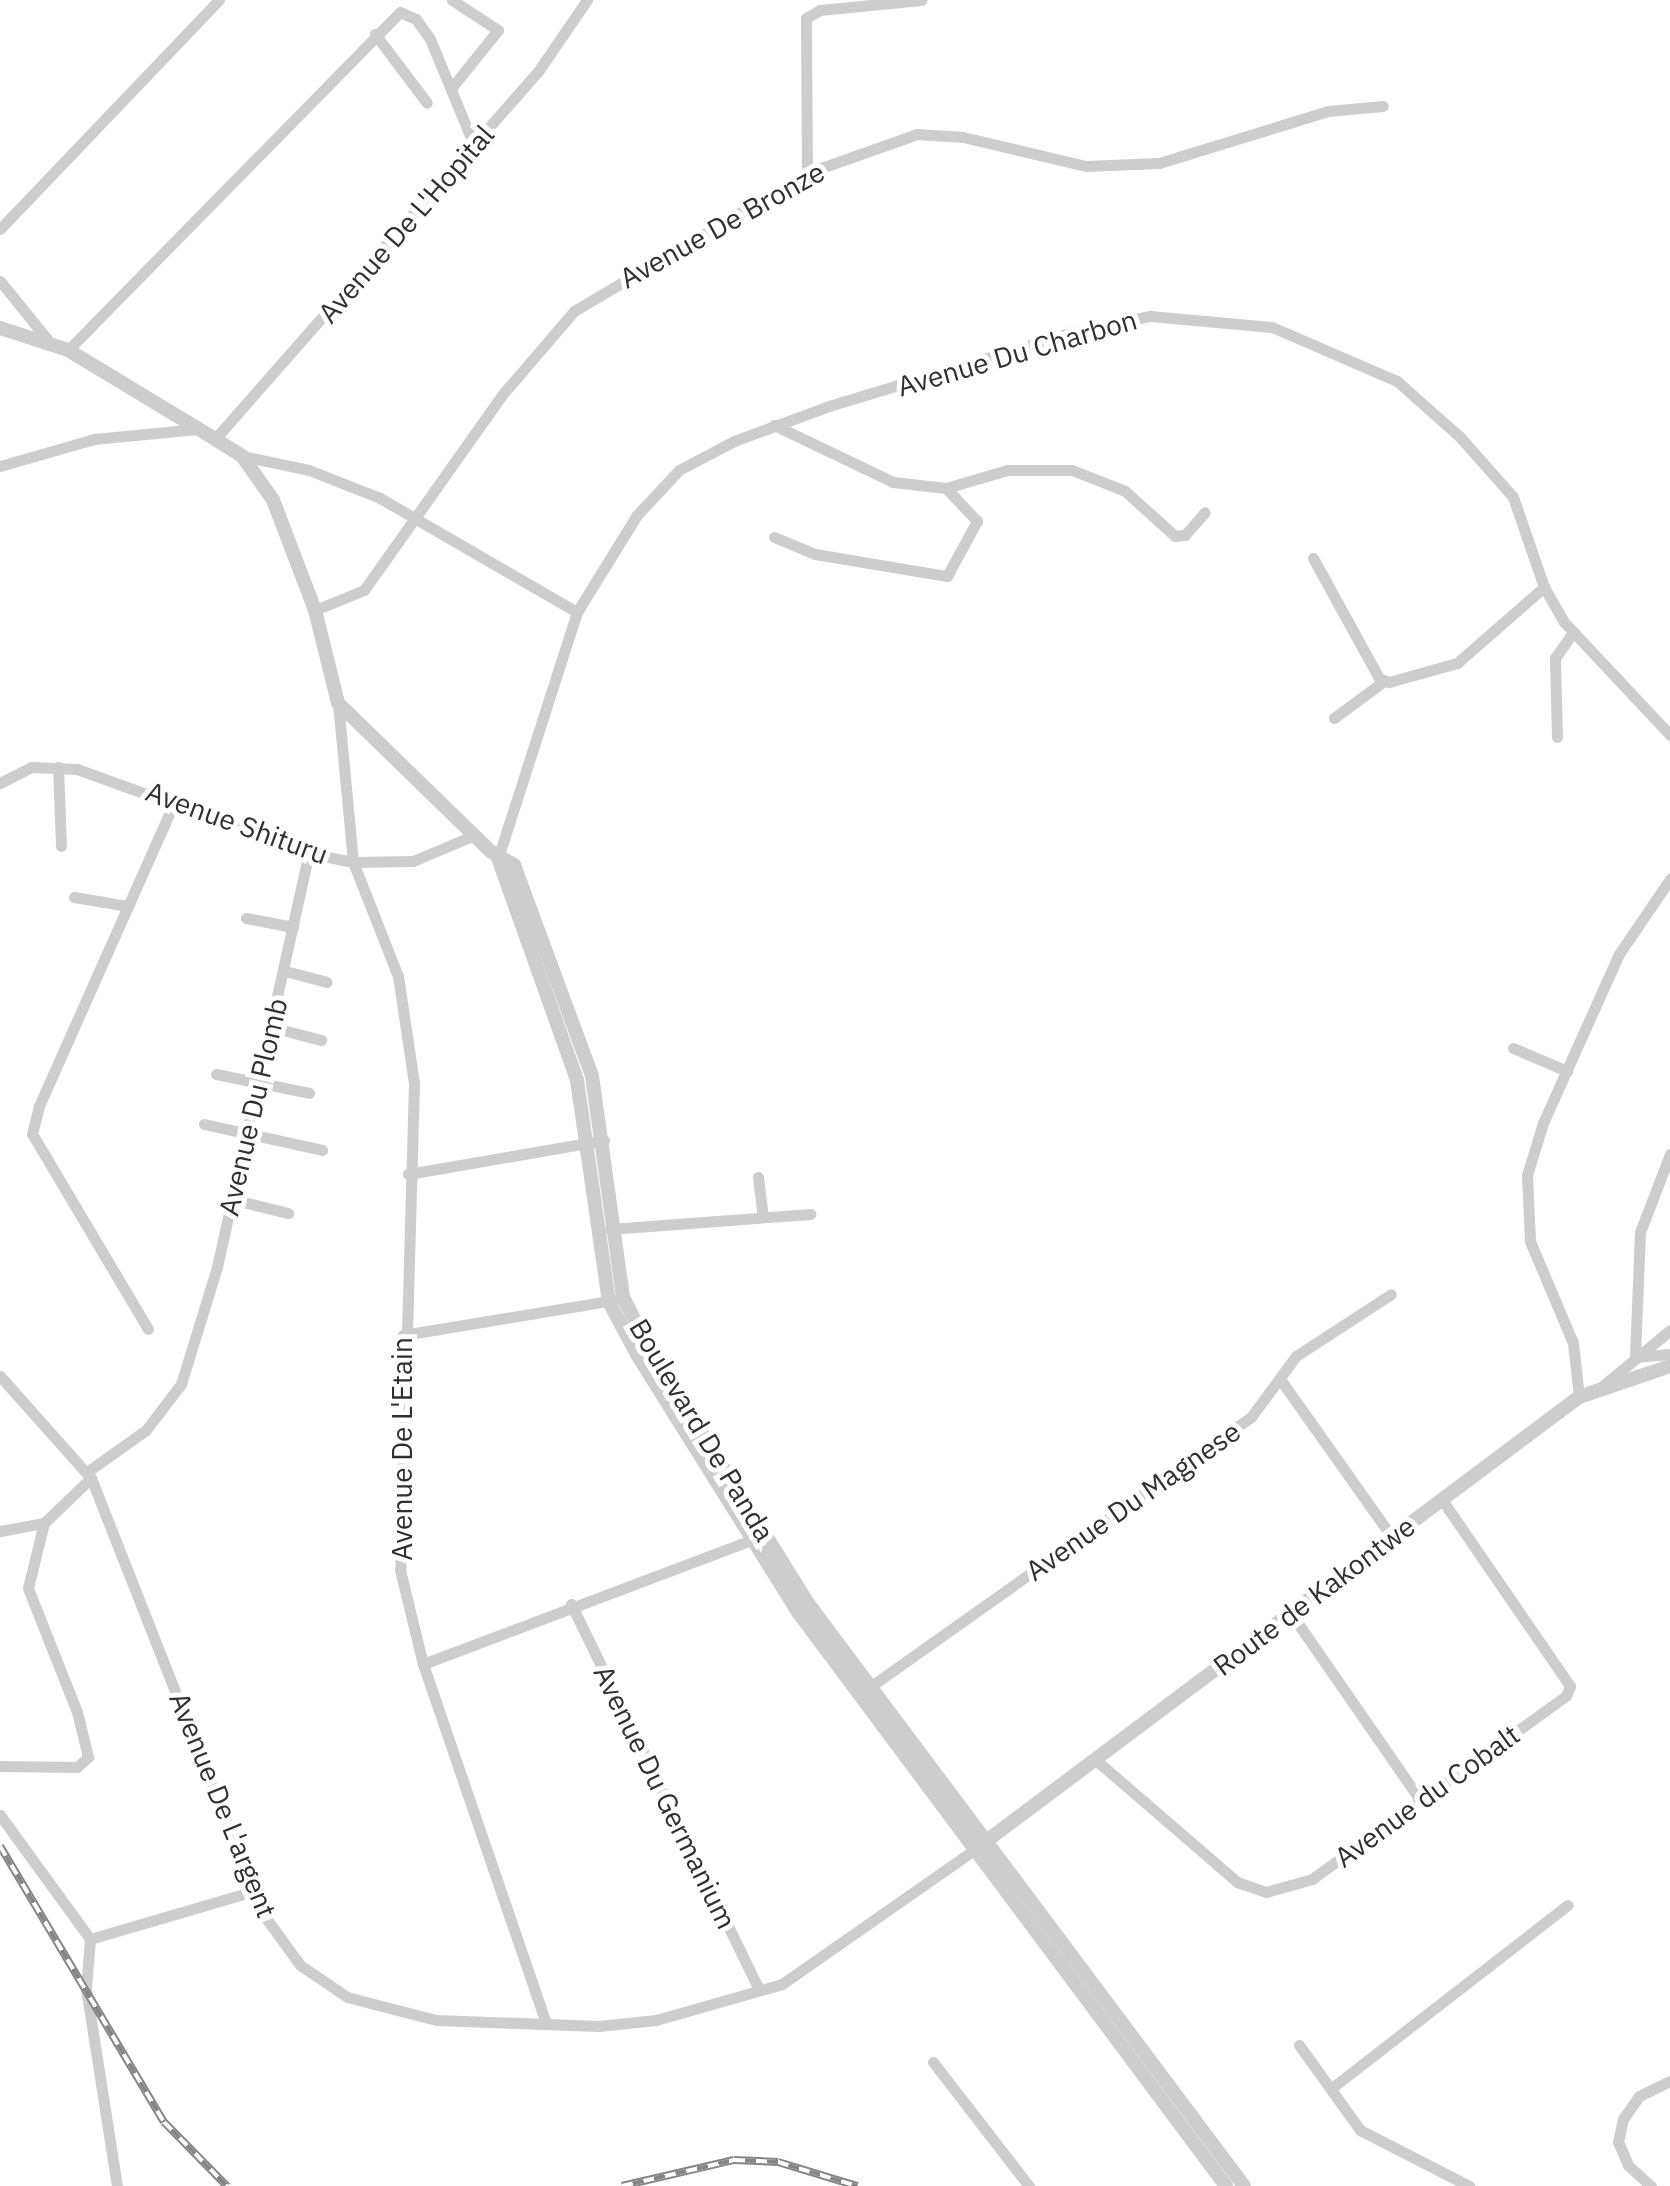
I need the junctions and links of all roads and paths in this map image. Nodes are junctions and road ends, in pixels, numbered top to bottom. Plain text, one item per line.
1 (218, 0) edge
2 (452, 0) edge
3 (588, 0) edge
4 (922, 0) edge
5 (403, 6) edge
6 (376, 34) junction
7 (453, 86) junction
8 (427, 103) dead end
9 (1383, 106) dead end
10 (474, 146) junction
11 (807, 173) junction
12 (0, 229) edge
13 (0, 281) edge
14 (0, 328) edge
15 (47, 339) junction
16 (68, 350) junction
17 (774, 425) junction
18 (198, 429) junction
19 (215, 440) junction
20 (242, 456) junction
21 (0, 466) edge
22 (946, 488) junction
23 (1205, 512) dead end
24 (416, 516) junction
25 (774, 537) dead end
26 (1313, 558) dead end
27 (1544, 587) junction
28 (316, 610) junction
29 (578, 612) junction
30 (1573, 632) junction
31 (1384, 682) junction
32 (338, 703) junction
33 (1334, 718) dead end
34 (1670, 735) edge
35 (1558, 736) dead end
36 (58, 767) junction
37 (0, 783) edge
38 (174, 803) junction
39 (475, 835) junction
40 (61, 846) dead end
41 (309, 853) junction
42 (498, 858) junction
43 (353, 862) junction
44 (1670, 880) edge
45 (74, 897) dead end
46 (128, 906) junction
47 (246, 918) dead end
48 (293, 927) junction
49 (285, 970) junction
50 (327, 982) dead end
51 (553, 986) junction
52 (271, 1028) junction
53 (321, 1040) dead end
54 (1513, 1048) dead end
55 (1567, 1071) junction
56 (216, 1074) dead end
57 (260, 1078) junction
58 (310, 1093) dead end
59 (204, 1124) dead end
60 (247, 1132) junction
61 (604, 1140) junction
62 (588, 1142) junction
63 (322, 1150) dead end
64 (1670, 1154) edge
65 (408, 1174) junction
66 (758, 1176) dead end
67 (231, 1199) junction
68 (288, 1213) dead end
69 (810, 1214) dead end
70 (763, 1215) junction
71 (595, 1228) junction
72 (615, 1229) junction
73 (1391, 1294) dead end
74 (616, 1300) junction
75 (148, 1329) dead end
76 (1670, 1330) edge
77 (403, 1334) junction
78 (1670, 1354) edge
79 (1635, 1357) junction
80 (1670, 1366) edge
81 (0, 1376) edge
82 (1280, 1379) junction
83 (1600, 1388) junction
84 (1579, 1397) junction
85 (89, 1475) junction
86 (1443, 1501) junction
87 (44, 1523) junction
88 (0, 1531) edge
89 (758, 1538) junction
90 (1392, 1538) junction
91 (571, 1604) junction
92 (1290, 1612) junction
93 (423, 1664) junction
94 (865, 1690) junction
95 (1097, 1761) junction
96 (0, 1766) edge
97 (1420, 1800) junction
98 (0, 1815) edge
99 (977, 1848) junction
100 (254, 1891) junction
101 (1568, 1905) dead end
102 (90, 1939) junction
103 (759, 1990) junction
104 (546, 2024) junction
105 (1300, 2045) dead end
106 (933, 2062) dead end
107 (1670, 2081) edge
108 (1332, 2087) junction
109 (1163, 2093) junction
110 (1223, 2185) edge
111 (116, 2186) edge
112 (1029, 2186) edge
113 (1244, 2186) edge
114 (1469, 2186) edge
115 (1651, 2186) edge

1 - 12 street
2 - 7 street
3 - 10 street, Avenue De L'Hopital
4 - 11 street
5 - 6 street
5 - 7 street
6 - 8 street
6 - 16 street
7 - 10 street
9 - 11 street, Avenue De Bronze
10 - 19 street, Avenue De L'Hopital
11 - 24 street, Avenue De Bronze
13 - 15 street
14 - 15 street
15 - 16 street
16 - 18 street
17 - 22 street
17 - 27 street, Avenue Du Charbon
17 - 29 street, Avenue Du Charbon
18 - 19 street
18 - 21 street
19 - 20 street
20 - 24 street
20 - 28 street
22 - 23 street
22 - 25 street
24 - 28 street, Avenue De Bronze
24 - 29 street
26 - 31 street
27 - 30 street, Avenue Du Charbon
27 - 31 street
28 - 32 street
29 - 42 street, Avenue Du Charbon
30 - 34 street, Avenue Du Charbon
30 - 35 street
31 - 33 street
32 - 39 street, Boulevard De Panda
32 - 43 street, Avenue De L'Etain
36 - 37 street, Avenue Shituru
36 - 38 street, Avenue Shituru
36 - 40 street
38 - 41 street, Avenue Shituru
38 - 46 street
39 - 42 street, Boulevard De Panda
39 - 43 street, Avenue Shituru
41 - 43 street, Avenue Shituru
41 - 48 street, Avenue Du Plomb
42 - 51 street, Boulevard De Panda
43 - 65 street, Avenue De L'Etain
44 - 55 street
45 - 46 street
46 - 75 street
47 - 48 street
48 - 49 street, Avenue Du Plomb
49 - 50 street
49 - 52 street, Avenue Du Plomb
51 - 61 street, Boulevard De Panda
51 - 62 street, Boulevard De Panda
52 - 53 street
52 - 57 street, Avenue Du Plomb
54 - 55 street
55 - 84 street
56 - 57 street
57 - 58 street
57 - 60 street, Avenue Du Plomb
59 - 60 street
60 - 63 street
60 - 67 street, Avenue Du Plomb
61 - 62 street
61 - 72 street, Boulevard De Panda
62 - 65 street
62 - 71 street, Boulevard De Panda
64 - 79 street
65 - 77 street, Avenue De L'Etain
66 - 70 street
67 - 68 street
67 - 85 street, Avenue Du Plomb
69 - 70 street
70 - 72 street
71 - 72 street
71 - 74 street, Boulevard De Panda
72 - 74 street, Boulevard De Panda
73 - 82 street, Avenue Du Magnese
74 - 77 street
74 - 89 street, Boulevard De Panda
76 - 79 street
77 - 93 street, Avenue De L'Etain
78 - 79 street
79 - 83 street
80 - 83 street, Route de Kakontwe
81 - 85 street, Avenue De L'argent
82 - 90 street
82 - 94 street, Avenue Du Magnese
83 - 84 street, Route de Kakontwe
84 - 86 street, Route de Kakontwe
85 - 87 street, Avenue Du Plomb
85 - 100 street, Avenue De L'argent
86 - 90 street, Route de Kakontwe
86 - 97 street, Avenue du Cobalt
87 - 88 street
87 - 96 street
89 - 91 street
89 - 94 street, Boulevard De Panda
90 - 92 street, Route de Kakontwe
91 - 93 street
91 - 103 street, Avenue Du Germanium
92 - 95 street, Route de Kakontwe
92 - 97 street
93 - 104 street, Avenue De L'Etain
94 - 99 street, Boulevard De Panda
95 - 97 street, Avenue du Cobalt
95 - 99 street, Route de Kakontwe
98 - 102 street
99 - 103 street, Avenue De L'argent
99 - 109 street, Boulevard De Panda
100 - 102 street
100 - 104 street, Avenue De L'argent
101 - 108 street
102 - 111 street
103 - 104 street, Avenue De L'argent
105 - 108 street
106 - 112 street
107 - 115 street
108 - 114 street
109 - 110 street
109 - 113 street

